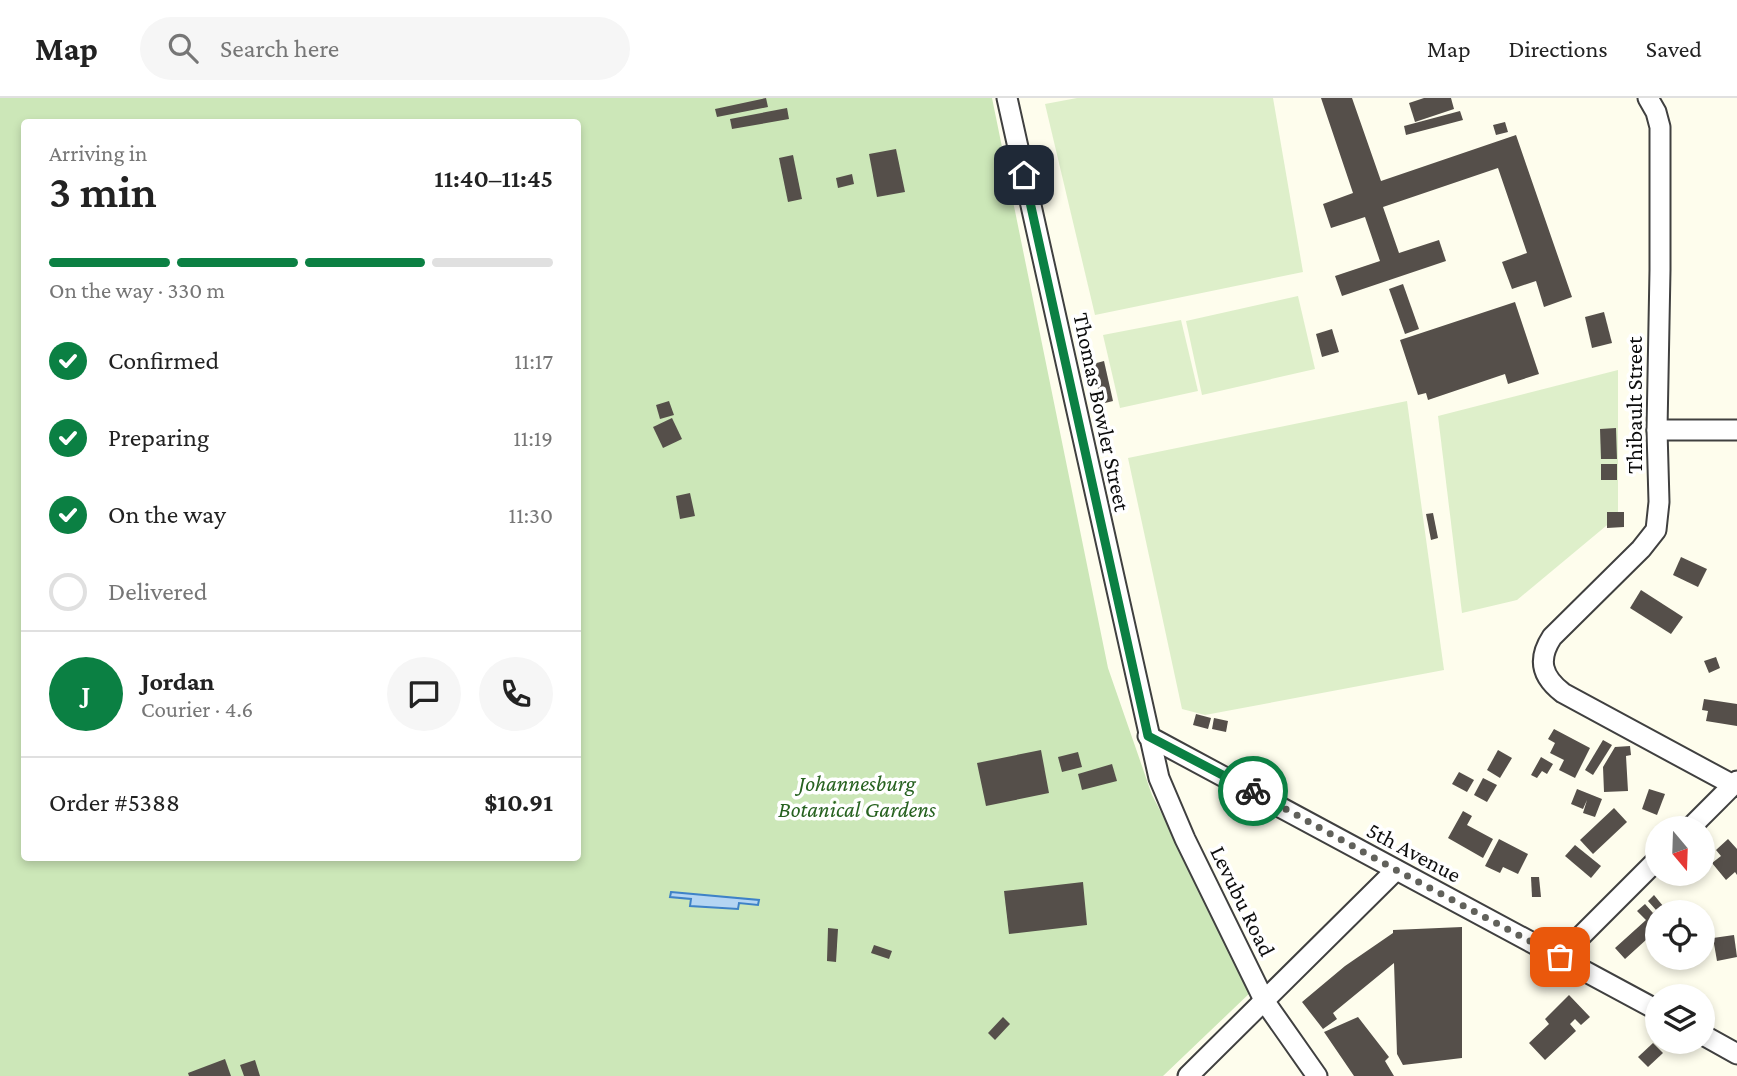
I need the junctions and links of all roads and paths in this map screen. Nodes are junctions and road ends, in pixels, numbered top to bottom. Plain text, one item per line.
1 (1007, 98) edge
2 (1648, 98) edge
3 (1657, 430) junction
4 (1737, 430) edge
5 (1148, 736) junction
6 (1735, 783) edge
7 (1702, 816) edge
8 (1396, 870) junction
9 (1645, 872) edge
10 (1560, 957) junction
11 (1265, 1002) junction
12 (1645, 1003) edge
13 (1715, 1042) edge
14 (1737, 1054) edge
15 (1188, 1076) edge
16 (1317, 1076) edge

1 - 5 street, Thomas Bowler Street
2 - 3 street, Thibault Street
3 - 4 street
3 - 6 street, Thibault Street
5 - 8 street, 5th Avenue
5 - 11 street, Levubu Road
6 - 7 street
8 - 10 street, 5th Avenue
8 - 11 street
9 - 10 street
10 - 12 street, 5th Avenue
11 - 15 street
11 - 16 street, Levubu Road
13 - 14 street

